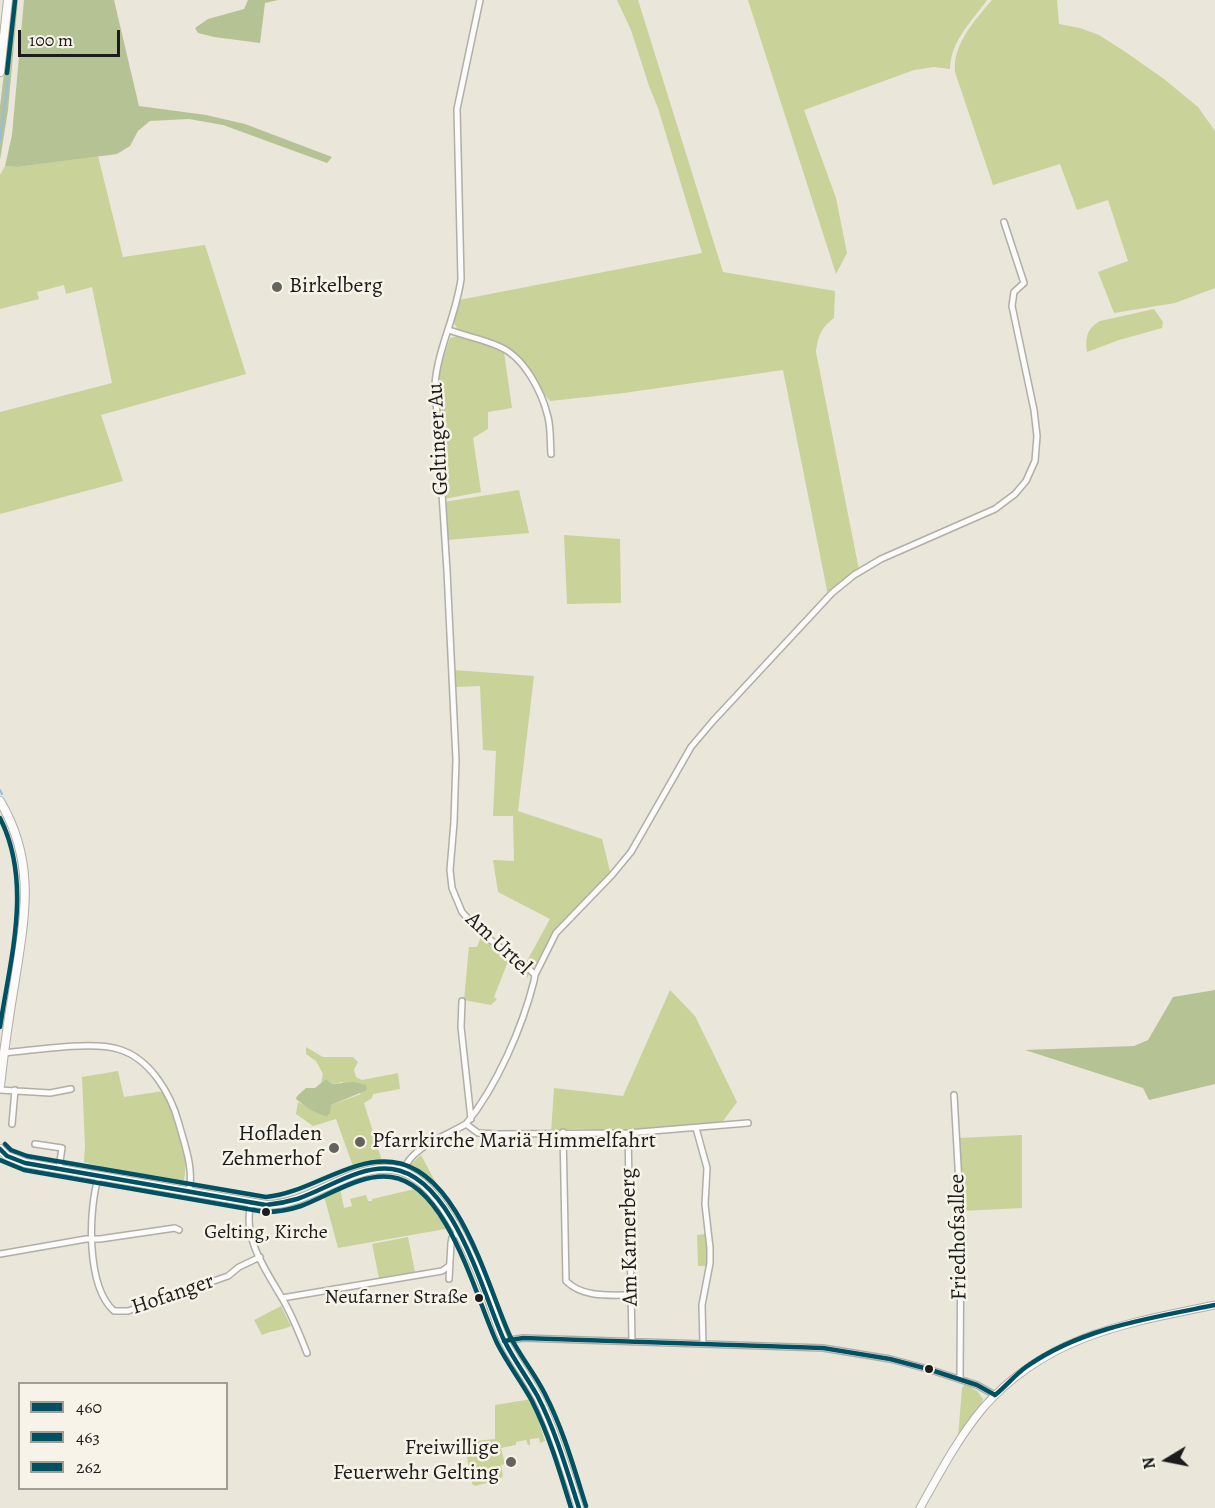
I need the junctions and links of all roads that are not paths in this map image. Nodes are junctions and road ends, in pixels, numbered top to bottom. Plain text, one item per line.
1 (8, 0) edge
2 (480, 0) edge
3 (0, 72) edge
4 (1004, 222) dead end
5 (449, 330) junction
6 (551, 454) dead end
7 (456, 777) joint
8 (0, 801) edge
9 (535, 975) junction
10 (462, 1001) dead end
11 (4, 1053) junction
12 (0, 1088) edge
13 (71, 1089) dead end
14 (15, 1090) junction
15 (954, 1095) dead end
16 (468, 1122) junction
17 (748, 1123) dead end
18 (12, 1125) dead end
19 (696, 1128) junction
20 (563, 1132) junction
21 (628, 1133) junction
22 (35, 1144) dead end
23 (0, 1149) edge
24 (59, 1168) junction
25 (404, 1172) junction
26 (99, 1175) junction
27 (189, 1191) junction
28 (251, 1203) junction
29 (179, 1230) dead end
30 (458, 1232) junction
31 (93, 1239) junction
32 (0, 1254) edge
33 (260, 1257) junction
34 (449, 1266) junction
35 (449, 1279) dead end
36 (632, 1295) junction
37 (282, 1298) junction
38 (1215, 1305) edge
39 (504, 1341) junction
40 (632, 1342) junction
41 (703, 1344) junction
42 (307, 1353) dead end
43 (960, 1379) junction
44 (996, 1395) junction
45 (579, 1508) edge
46 (920, 1508) edge

1 - 3 main road
2 - 5 street, Geltinger Au
4 - 9 street
5 - 6 street
5 - 7 street, Geltinger Au
7 - 9 street, Am Urtel
8 - 11 main road
9 - 16 street, Am Urtel
10 - 16 street
11 - 12 main road
11 - 27 street
12 - 14 street
13 - 14 street
14 - 18 street
15 - 43 street, Friedhofsallee
16 - 20 street
16 - 25 street, Am Urtel
17 - 19 street
19 - 21 street
19 - 41 street
20 - 21 street
20 - 36 street
21 - 36 street, Am Karnerberg
22 - 24 street
23 - 24 main road
24 - 26 main road
25 - 28 main road
25 - 30 main road
26 - 27 main road
26 - 31 street, Hofanger
27 - 28 main road
28 - 33 street
29 - 31 street
30 - 34 street
30 - 39 main road
31 - 32 street
31 - 33 street, Hofanger
33 - 37 street
34 - 35 street
34 - 37 street
36 - 40 street, Am Karnerberg
37 - 42 street
38 - 44 street
39 - 40 street
39 - 45 main road
40 - 41 street
41 - 43 street
43 - 44 street
44 - 46 street

